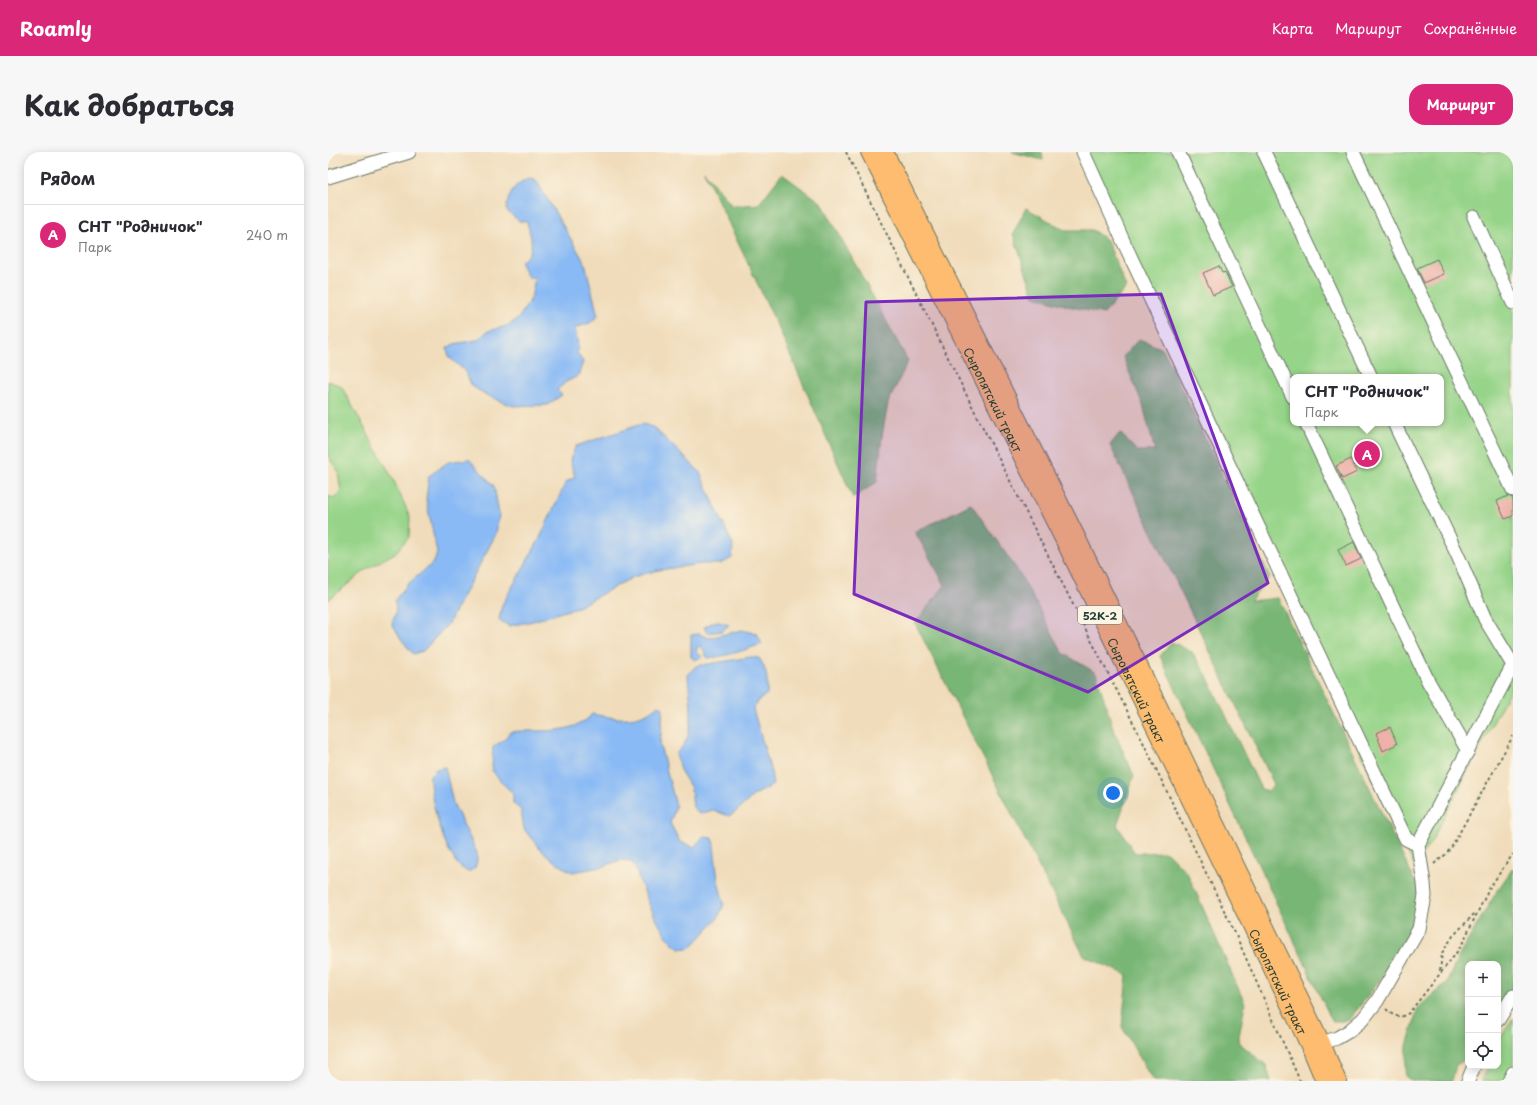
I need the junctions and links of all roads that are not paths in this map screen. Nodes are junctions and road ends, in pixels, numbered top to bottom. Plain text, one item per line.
1 (409, 152) edge
2 (869, 152) edge
3 (885, 152) edge
4 (1084, 152) edge
5 (1178, 152) edge
6 (1264, 152) edge
7 (1353, 152) edge
8 (328, 177) edge
9 (1474, 217) dead end
10 (1513, 303) edge
11 (1370, 374) edge
12 (1290, 391) edge
13 (1307, 426) edge
14 (1395, 426) edge
15 (1513, 490) edge
16 (1513, 665) edge
17 (1468, 751) junction
18 (1418, 845) junction
19 (1513, 996) edge
20 (1501, 1015) edge
21 (1322, 1043) junction
22 (1473, 1069) edge
23 (1513, 1073) edge
24 (1324, 1081) edge
25 (1338, 1081) edge
26 (1468, 1081) edge
27 (1509, 1081) edge

1 - 8 street
2 - 24 main road, Сыропятский тракт / 52К-2
3 - 21 main road, Сыропятский тракт / 52К-2
4 - 18 street
5 - 12 street
6 - 11 street
7 - 15 street
9 - 10 street
13 - 17 street
14 - 16 street
16 - 17 street
17 - 18 street
18 - 21 street
19 - 20 street
21 - 25 main road, Сыропятский тракт / 52К-2
22 - 26 street
23 - 27 street

